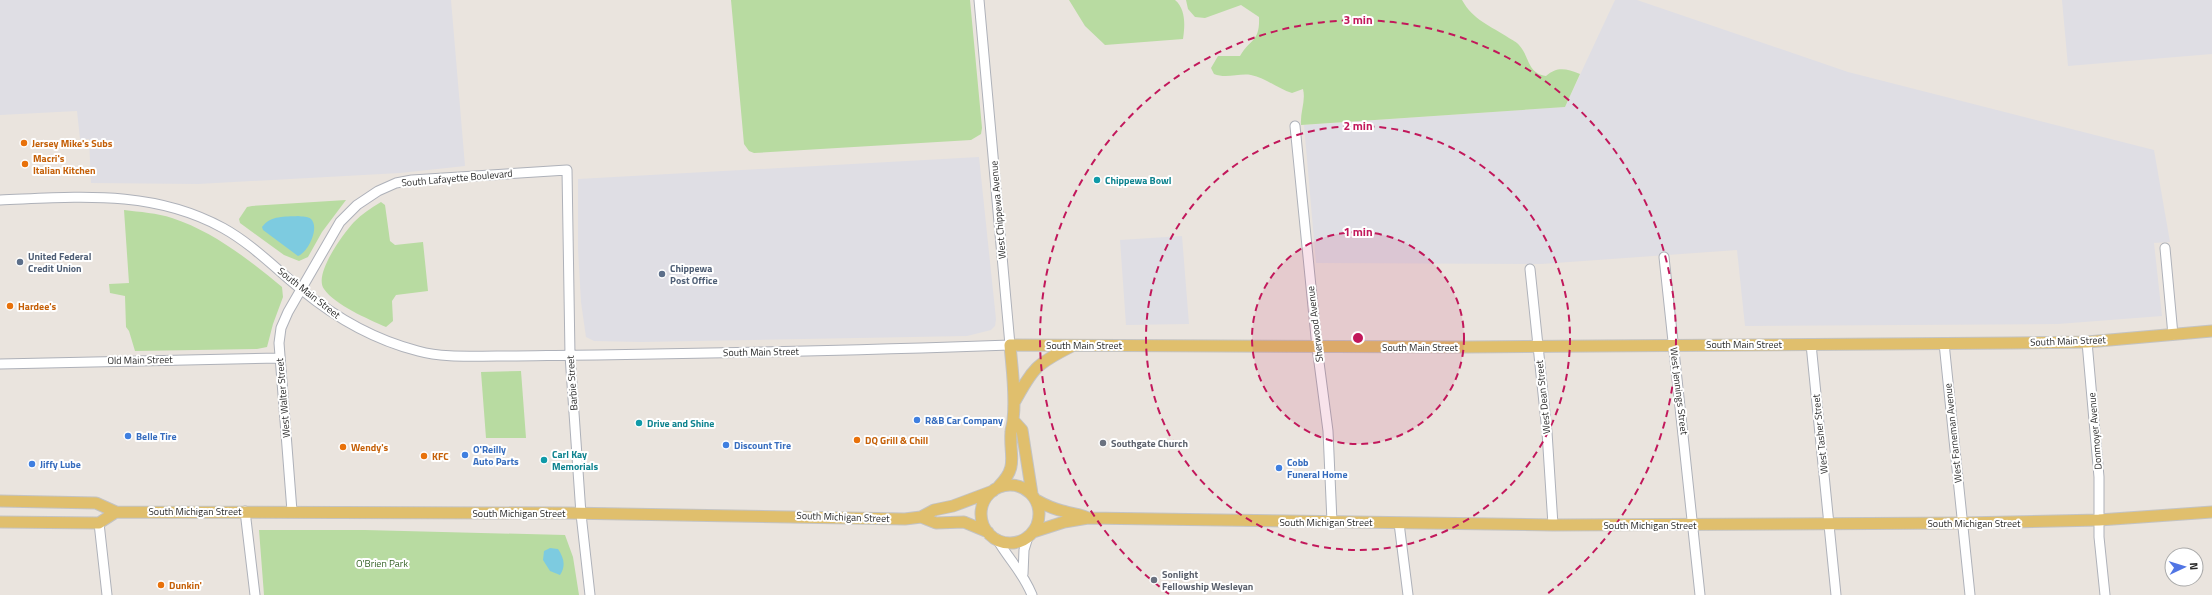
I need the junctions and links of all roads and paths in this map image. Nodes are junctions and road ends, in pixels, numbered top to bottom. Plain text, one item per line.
1 (979, 0) edge
2 (1295, 126) dead end
3 (568, 170) joint
4 (0, 200) edge
5 (2165, 248) dead end
6 (1664, 257) dead end
7 (1530, 269) dead end
8 (302, 289) junction
9 (2212, 331) edge
10 (2173, 335) junction
11 (2087, 342) junction
12 (1944, 343) junction
13 (1074, 344) junction
14 (1811, 344) junction
15 (1010, 345) junction
16 (1538, 345) junction
17 (1673, 345) junction
18 (1317, 347) junction
19 (570, 355) junction
20 (280, 358) junction
21 (0, 364) edge
22 (1014, 404) junction
23 (1014, 420) junction
24 (996, 489) junction
25 (1034, 497) junction
26 (0, 501) edge
27 (245, 511) junction
28 (292, 511) junction
29 (116, 512) junction
30 (2212, 512) edge
31 (581, 514) junction
32 (922, 517) junction
33 (1088, 518) junction
34 (2099, 520) junction
35 (0, 522) edge
36 (1332, 522) junction
37 (99, 523) junction
38 (1399, 523) junction
39 (1830, 524) junction
40 (1963, 524) junction
41 (1553, 525) junction
42 (1693, 525) junction
43 (988, 532) junction
44 (1030, 534) junction
45 (998, 539) junction
46 (1023, 574) junction
47 (107, 595) edge
48 (254, 595) edge
49 (590, 595) edge
50 (1032, 595) edge
51 (1408, 595) edge
52 (1700, 595) edge
53 (1836, 595) edge
54 (1970, 595) edge
55 (2105, 595) edge

1 - 15 street, West Chippewa Avenue
2 - 18 street, Sherwood Avenue
3 - 8 street, South Lafayette Boulevard
3 - 19 street, Barbie Street
4 - 8 street, South Main Street
5 - 10 street
6 - 17 street, West Jennings Street
7 - 16 street, West Dean Street
8 - 19 street, South Main Street
8 - 20 street, West Walter Street
9 - 10 main road, South Main Street
10 - 11 main road, South Main Street
11 - 12 main road, South Main Street
11 - 34 street, Donmoyer Avenue
12 - 14 main road, South Main Street
12 - 40 street, West Farneman Avenue
13 - 15 main road, South Main Street
13 - 18 main road, South Main Street
13 - 22 main road
14 - 17 main road, South Main Street
14 - 39 street, West Tasher Street
15 - 19 street, South Main Street
15 - 22 main road, West Chippewa Avenue
16 - 17 main road, South Main Street
16 - 18 main road, South Main Street
16 - 41 street, West Dean Street
17 - 42 street, West Jennings Street
18 - 36 street, Sherwood Avenue
19 - 31 street, Barbie Street
20 - 21 street, Old Main Street
20 - 28 street, West Walter Street
22 - 23 main road, West Chippewa Avenue
23 - 24 main road, West Chippewa Avenue
23 - 25 main road, West Chippewa Avenue
24 - 25 main road
24 - 32 main road, South Michigan Street
24 - 43 main road
25 - 33 main road, South Michigan Street
25 - 44 main road
26 - 29 main road, South Michigan Street
27 - 28 main road, South Michigan Street
27 - 29 main road, South Michigan Street
27 - 48 street
28 - 31 main road, South Michigan Street
29 - 37 main road
30 - 34 main road, South Michigan Street
31 - 32 main road, South Michigan Street
31 - 49 street, Barbie Street
32 - 43 main road, South Michigan Street
33 - 36 main road, South Michigan Street
33 - 44 main road, South Michigan Street
34 - 40 main road, South Michigan Street
34 - 55 street, Donmoyer Avenue
35 - 37 main road
36 - 38 main road, South Michigan Street
37 - 47 street
38 - 41 main road, South Michigan Street
38 - 51 street
39 - 40 main road, South Michigan Street
39 - 42 main road, South Michigan Street
39 - 53 street, West Tasher Street
40 - 54 street, West Farneman Avenue
41 - 42 main road, South Michigan Street
42 - 52 street, West Jennings Street
43 - 45 main road
44 - 45 main road
44 - 46 street
45 - 46 street
46 - 50 street

